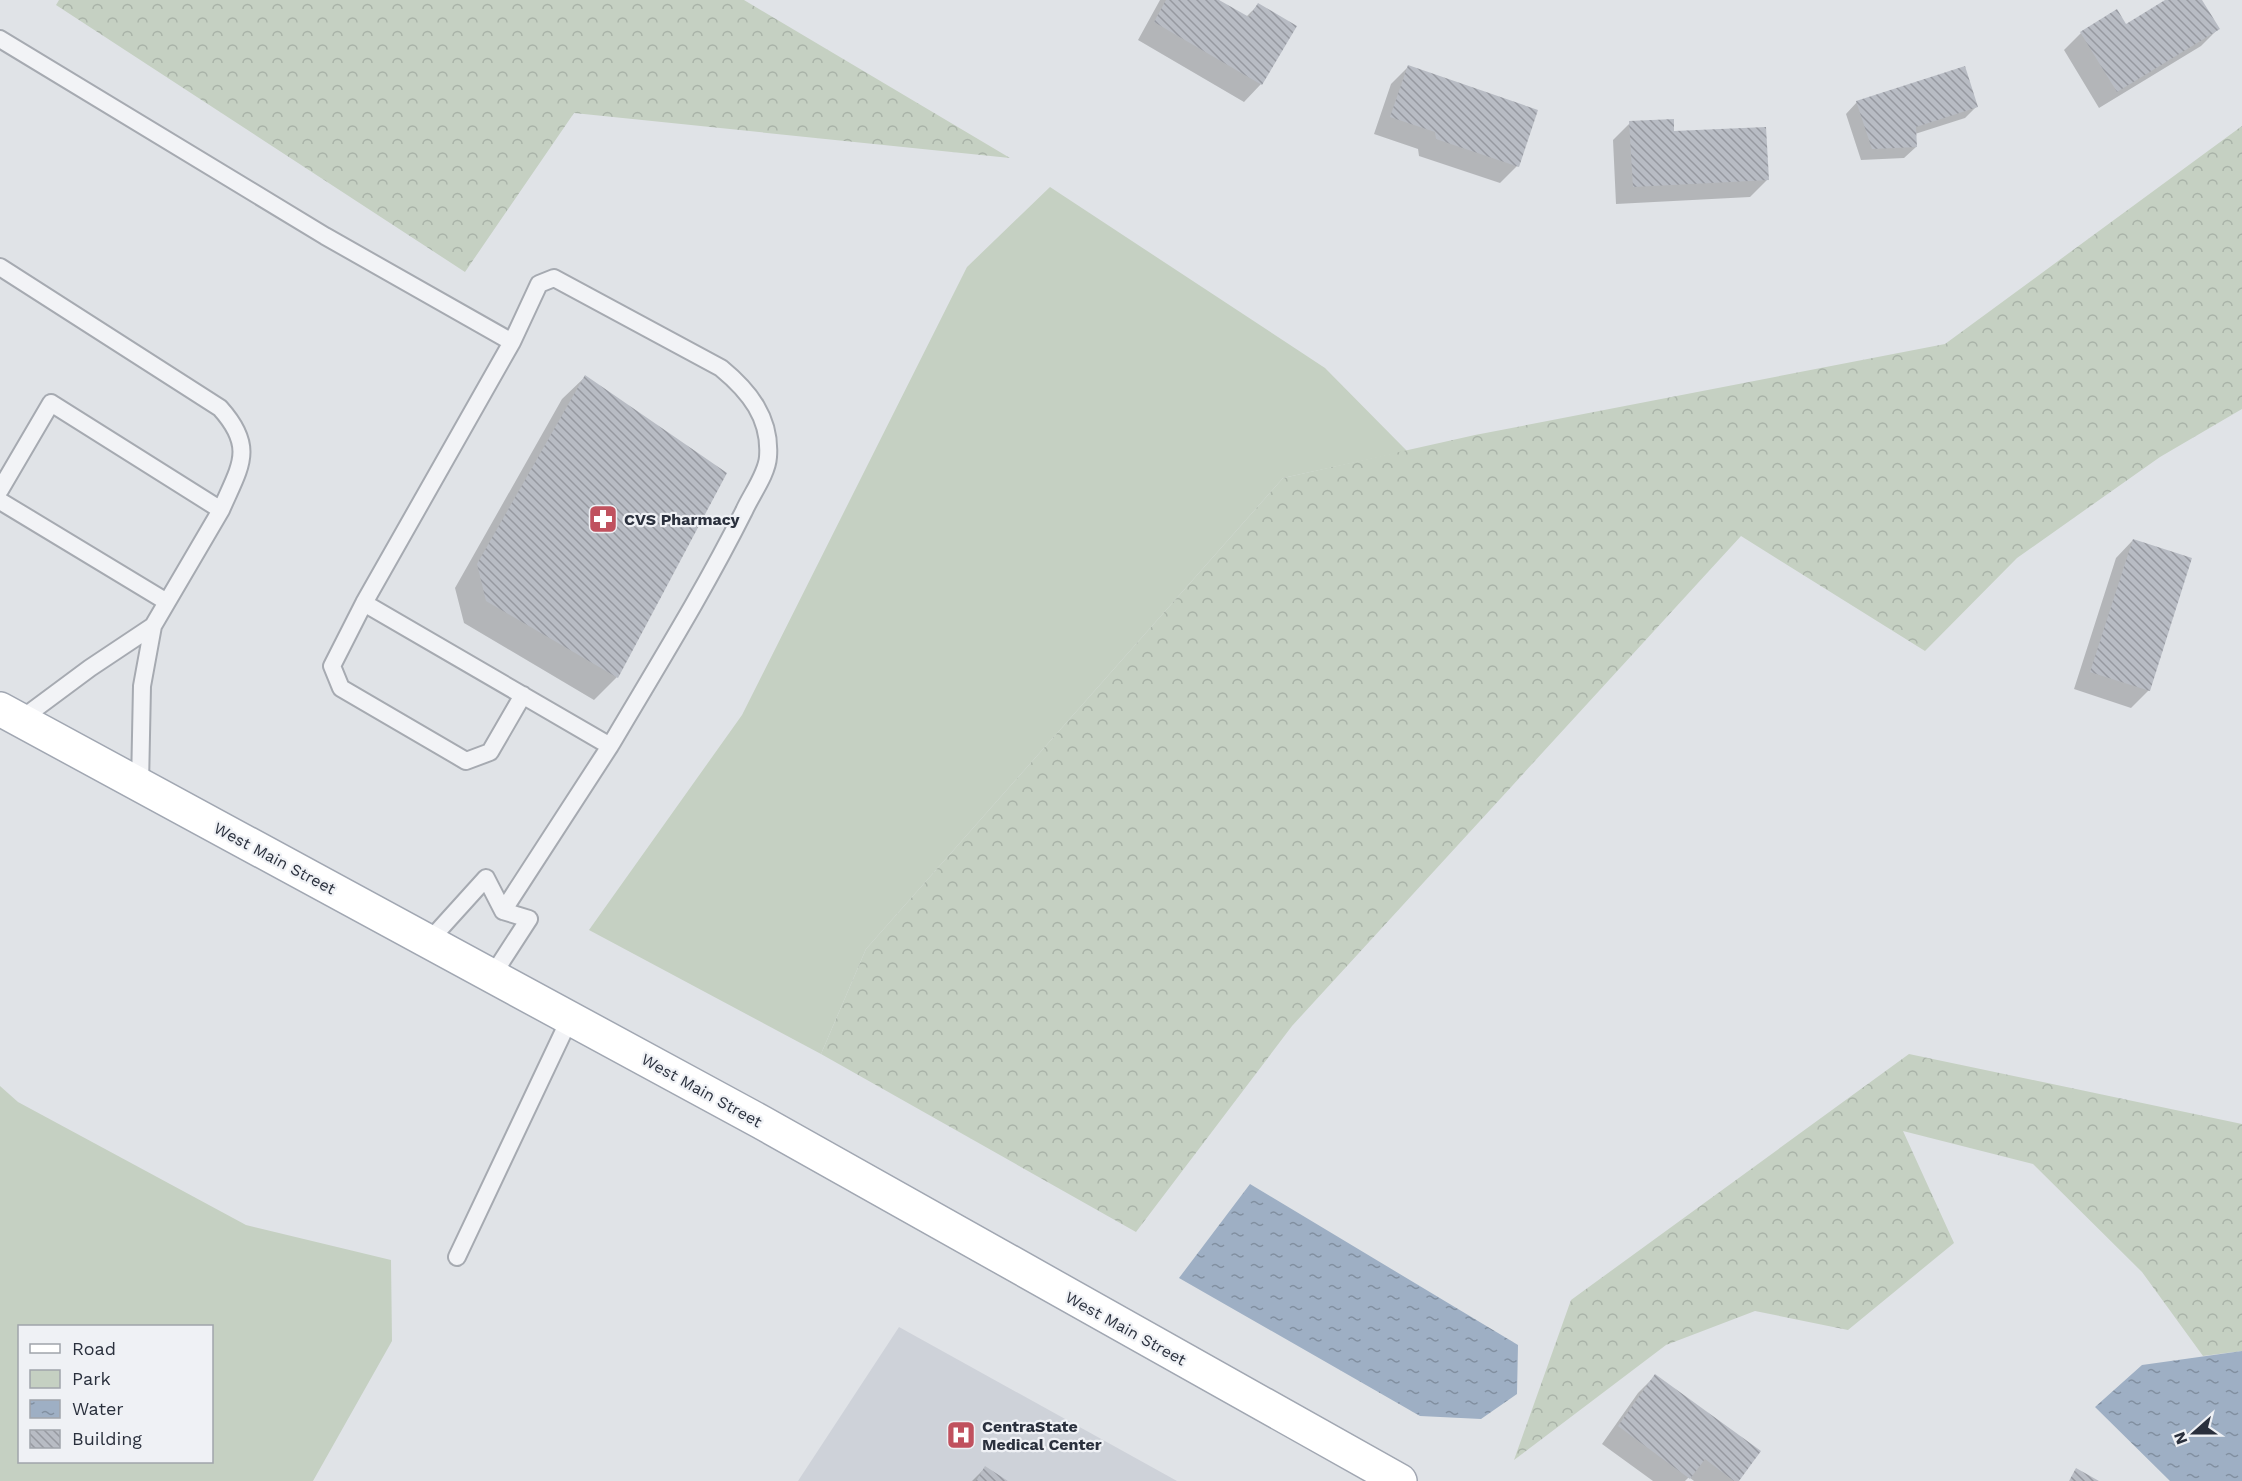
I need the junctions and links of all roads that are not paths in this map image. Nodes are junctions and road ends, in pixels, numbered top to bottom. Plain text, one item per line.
1 (0, 39) edge
2 (0, 267) edge
3 (512, 342) junction
4 (0, 490) edge
5 (0, 501) edge
6 (221, 510) junction
7 (167, 602) junction
8 (364, 603) junction
9 (153, 626) junction
10 (523, 695) junction
11 (10, 714) edge
12 (610, 746) junction
13 (140, 785) junction
14 (503, 911) junction
15 (429, 941) junction
16 (492, 976) junction
17 (570, 1018) junction
18 (458, 1257) dead end
19 (1400, 1481) edge

1 - 3 lane
2 - 6 lane
3 - 8 lane
3 - 12 lane
4 - 6 lane
5 - 7 lane
6 - 7 lane
7 - 9 lane
8 - 10 lane
8 - 10 lane
9 - 11 lane
9 - 13 lane
10 - 12 lane
11 - 13 main road, West Main Street
12 - 14 lane
13 - 15 main road, West Main Street
14 - 15 lane
14 - 16 lane
15 - 16 main road, West Main Street
16 - 17 main road, West Main Street
17 - 18 lane
17 - 19 main road, West Main Street

